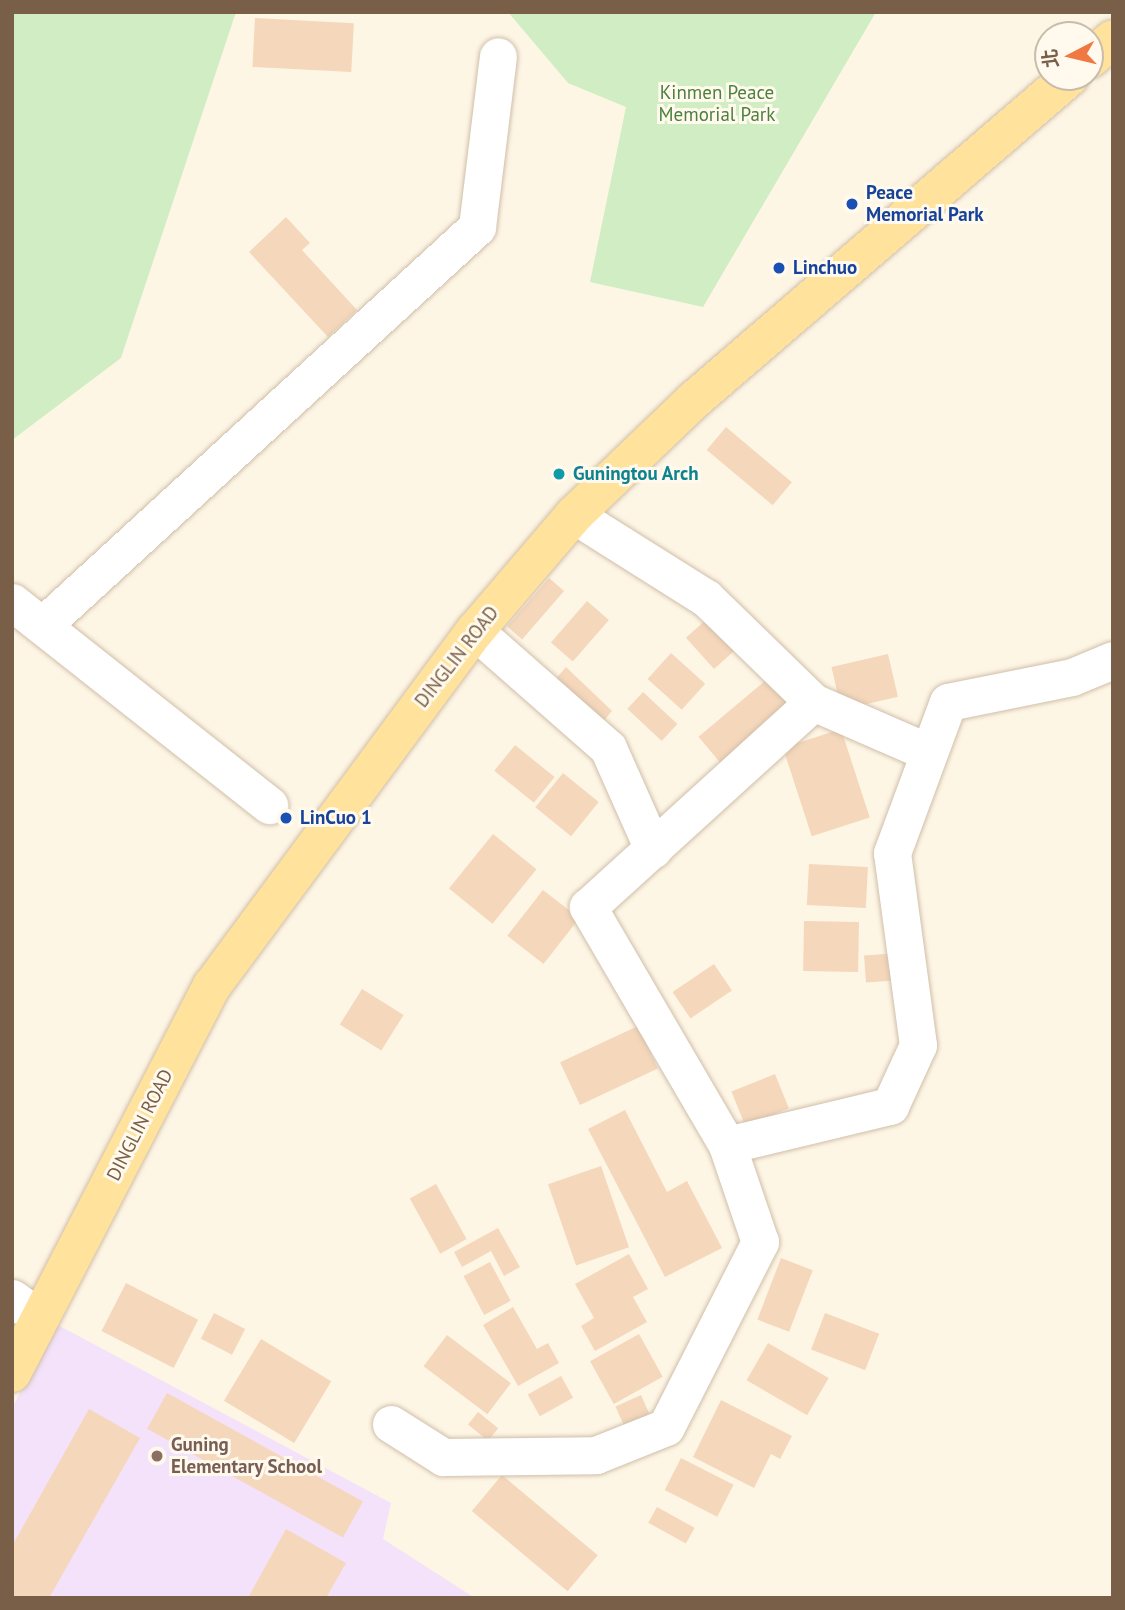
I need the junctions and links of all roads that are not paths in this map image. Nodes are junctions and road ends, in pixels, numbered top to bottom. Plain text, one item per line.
1 (498, 56) dead end
2 (1054, 91) edge
3 (574, 515) junction
4 (12, 602) edge
5 (43, 625) junction
6 (475, 631) junction
7 (1113, 660) edge
8 (813, 702) junction
9 (928, 752) junction
10 (269, 805) dead end
11 (653, 849) junction
12 (727, 1145) junction
13 (26, 1308) edge
14 (12, 1373) edge
15 (391, 1424) dead end

1 - 5 street
2 - 3 main road, DINGLIN ROAD
3 - 6 main road, DINGLIN ROAD
3 - 8 street
4 - 5 street
5 - 10 street
6 - 11 street
6 - 13 main road, DINGLIN ROAD
7 - 9 street
8 - 9 street
8 - 11 street
9 - 12 street
11 - 12 street
12 - 15 street
13 - 14 main road, DINGLIN ROAD

